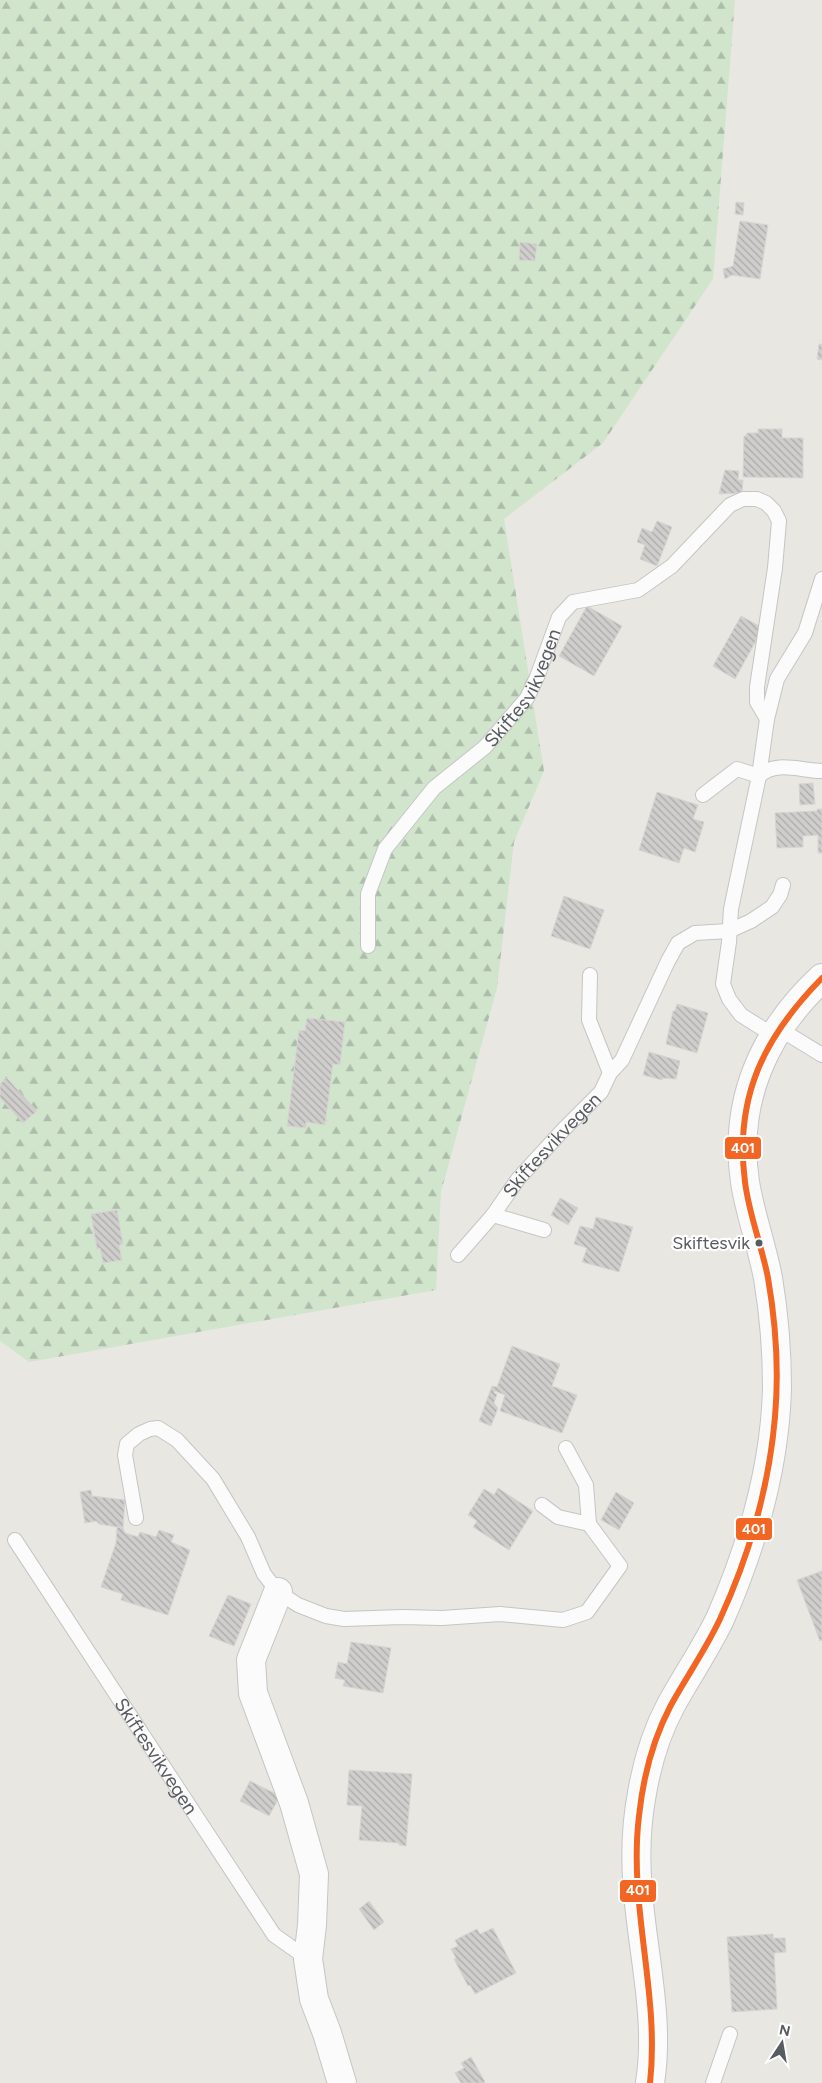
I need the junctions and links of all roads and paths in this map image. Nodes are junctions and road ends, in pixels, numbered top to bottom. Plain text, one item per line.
1 (822, 579) edge
2 (767, 719) junction
3 (822, 771) edge
4 (759, 776) junction
5 (703, 795) dead end
6 (783, 886) dead end
7 (729, 931) junction
8 (368, 946) dead end
9 (590, 975) dead end
10 (822, 978) edge
11 (775, 1032) junction
12 (822, 1055) edge
13 (610, 1073) junction
14 (492, 1215) junction
15 (544, 1230) dead end
16 (458, 1255) dead end
17 (566, 1448) dead end
18 (542, 1505) dead end
19 (136, 1518) dead end
20 (590, 1524) junction
21 (15, 1540) dead end
22 (278, 1592) junction
23 (308, 1959) junction
24 (730, 2034) dead end
25 (342, 2083) edge
26 (650, 2083) edge
27 (713, 2083) edge

1 - 2 lane
2 - 4 lane
2 - 8 lane, Skiftesvikvegen
3 - 4 lane
4 - 5 lane
4 - 7 lane
6 - 7 lane, Skiftesvikvegen
7 - 11 lane
7 - 13 lane, Skiftesvikvegen
9 - 13 lane, Skiftesvikvegen
10 - 11 main road
11 - 12 lane
11 - 26 main road
13 - 14 lane, Skiftesvikvegen
14 - 15 lane, Skiftesvikvegen
14 - 16 lane, Skiftesvikvegen
17 - 20 lane
18 - 20 lane
19 - 22 lane
20 - 22 lane
21 - 23 lane, Skiftesvikvegen
22 - 23 main road
23 - 25 main road
24 - 27 lane

